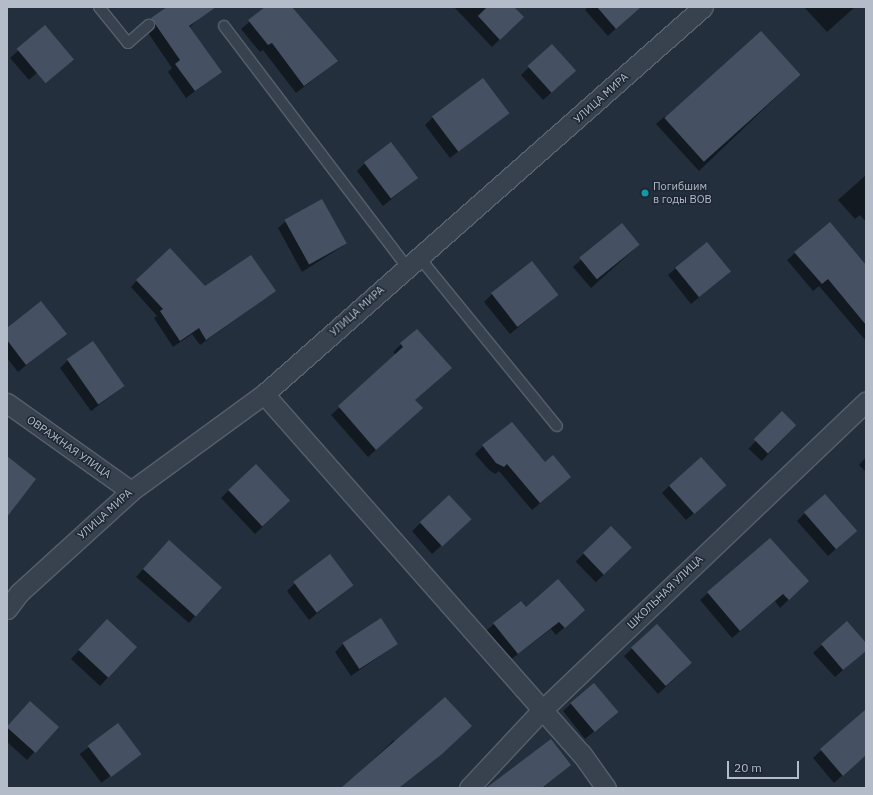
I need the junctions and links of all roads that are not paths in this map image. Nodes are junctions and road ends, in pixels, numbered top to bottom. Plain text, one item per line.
1 (99, 7) edge
2 (703, 7) edge
3 (149, 25) dead end
4 (224, 26) dead end
5 (413, 261) junction
6 (264, 394) junction
7 (866, 401) edge
8 (7, 403) edge
9 (557, 426) dead end
10 (131, 491) junction
11 (7, 609) edge
12 (541, 711) junction
13 (469, 788) edge
14 (606, 788) edge

1 - 3 lane
2 - 5 street, УЛИЦА МИРА
4 - 5 lane
5 - 6 street, УЛИЦА МИРА
5 - 9 lane
6 - 10 street, УЛИЦА МИРА
6 - 12 street
7 - 12 street, ШКОЛЬНАЯ УЛИЦА
8 - 10 street, ОВРАЖНАЯ УЛИЦА
10 - 11 street, УЛИЦА МИРА
12 - 13 street, ШКОЛЬНАЯ УЛИЦА
12 - 14 street

